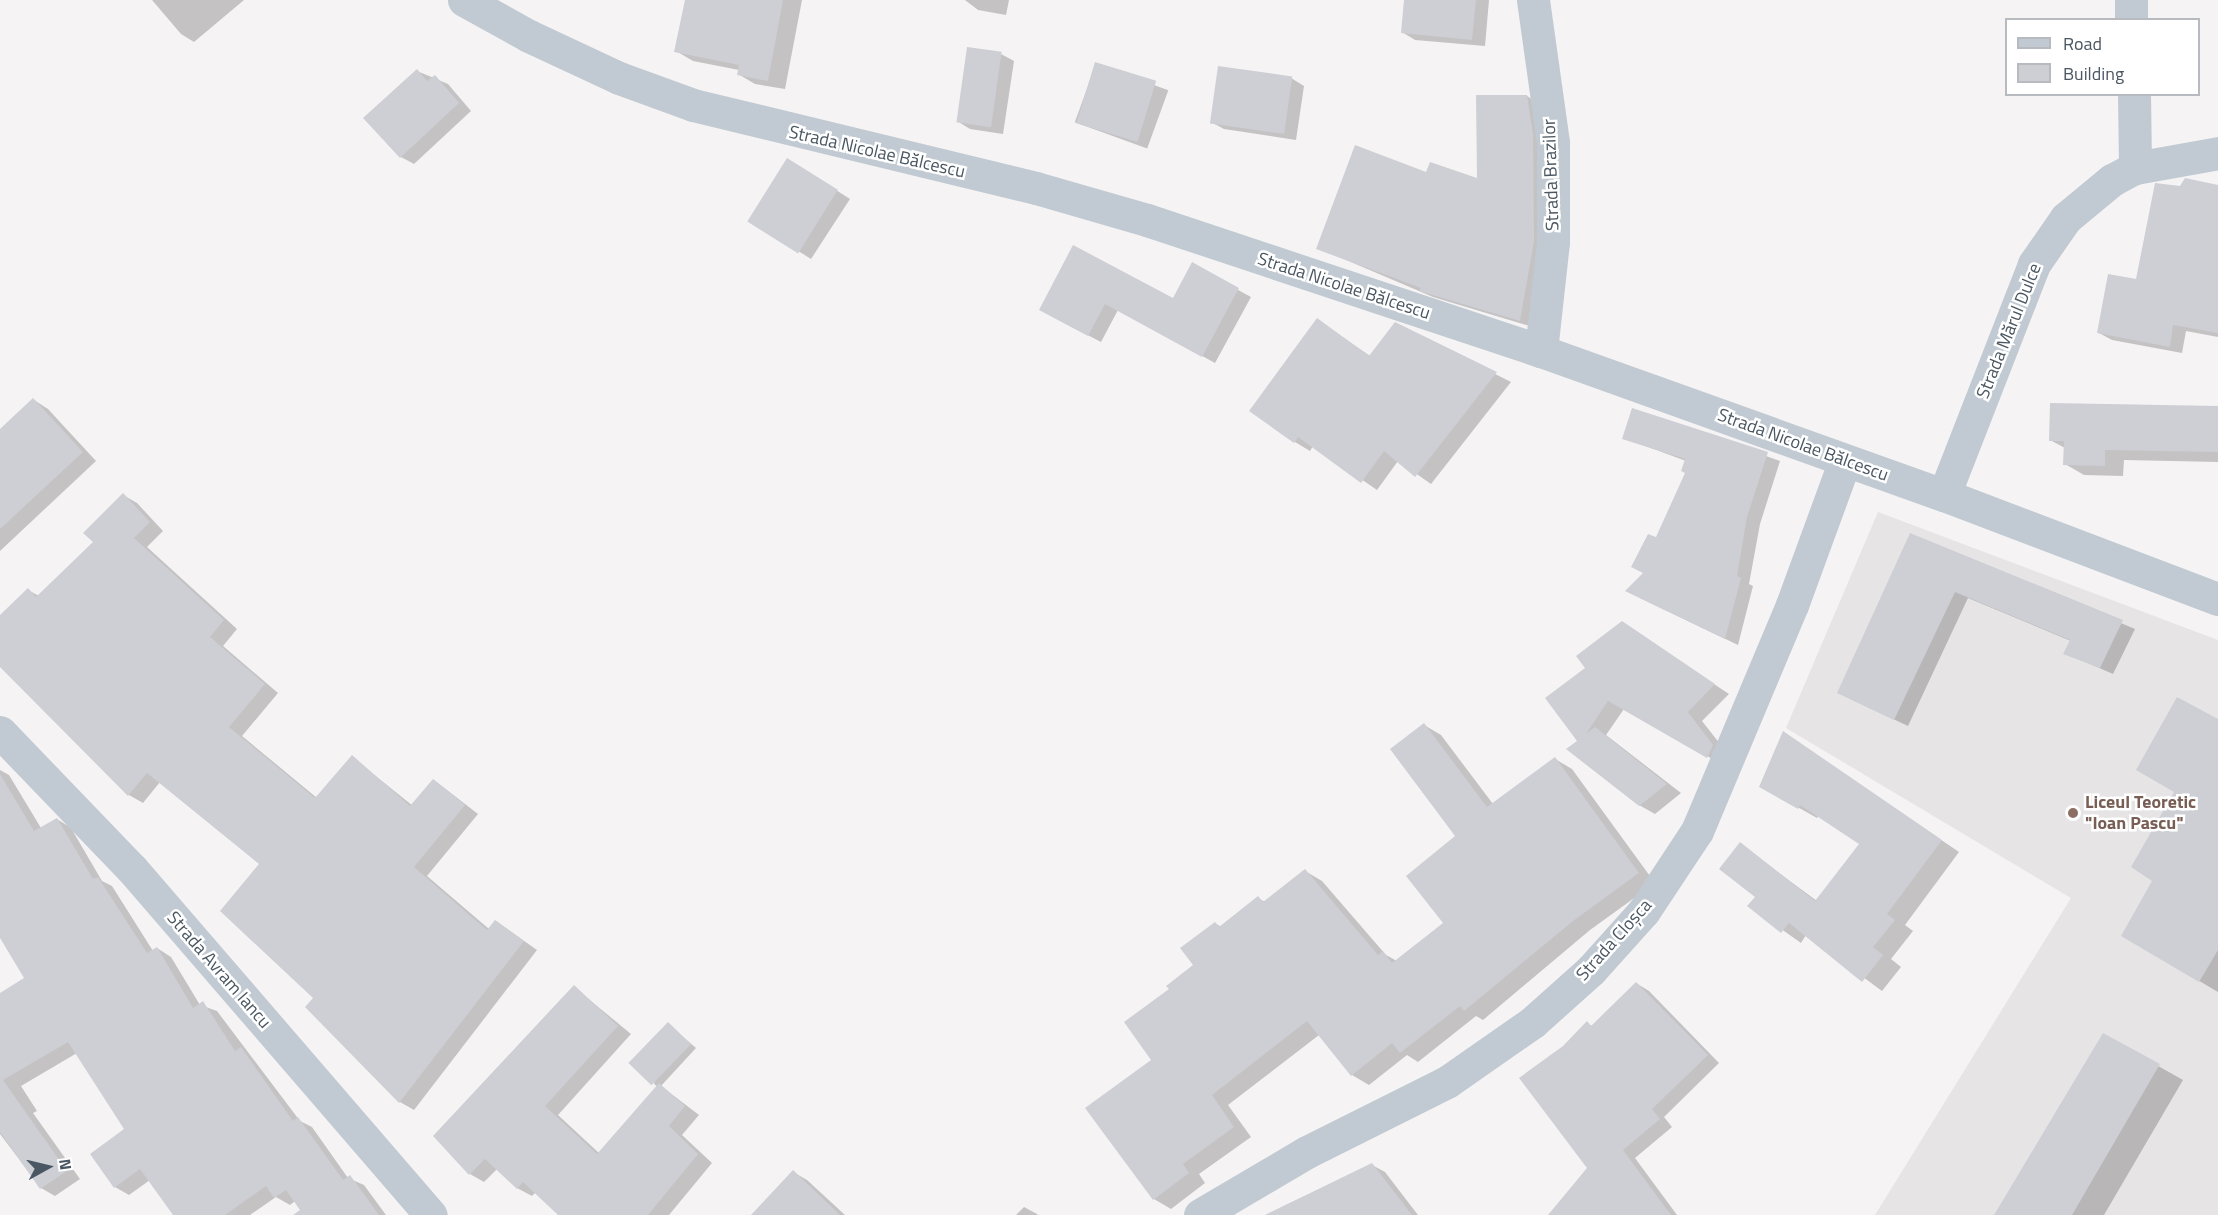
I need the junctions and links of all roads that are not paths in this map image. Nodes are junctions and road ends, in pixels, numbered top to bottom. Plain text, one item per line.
1 (464, 0) edge
2 (1533, 0) edge
3 (2131, 0) edge
4 (2131, 18) edge
5 (2134, 96) edge
6 (2218, 153) edge
7 (2135, 168) junction
8 (1541, 351) junction
9 (1845, 460) junction
10 (1944, 495) junction
11 (2218, 599) edge
12 (0, 732) edge
13 (431, 1215) edge
14 (1200, 1215) edge

1 - 8 street, Strada Nicolae Bălcescu
2 - 8 street, Strada Brazilor
3 - 4 street
5 - 7 street
6 - 7 street, Strada Mărul Dulce
7 - 10 street, Strada Mărul Dulce
8 - 9 street, Strada Nicolae Bălcescu
9 - 10 street, Strada Nicolae Bălcescu
9 - 14 street, Strada Cloșca
10 - 11 street, Strada Nicolae Bălcescu
12 - 13 street, Strada Avram Iancu

